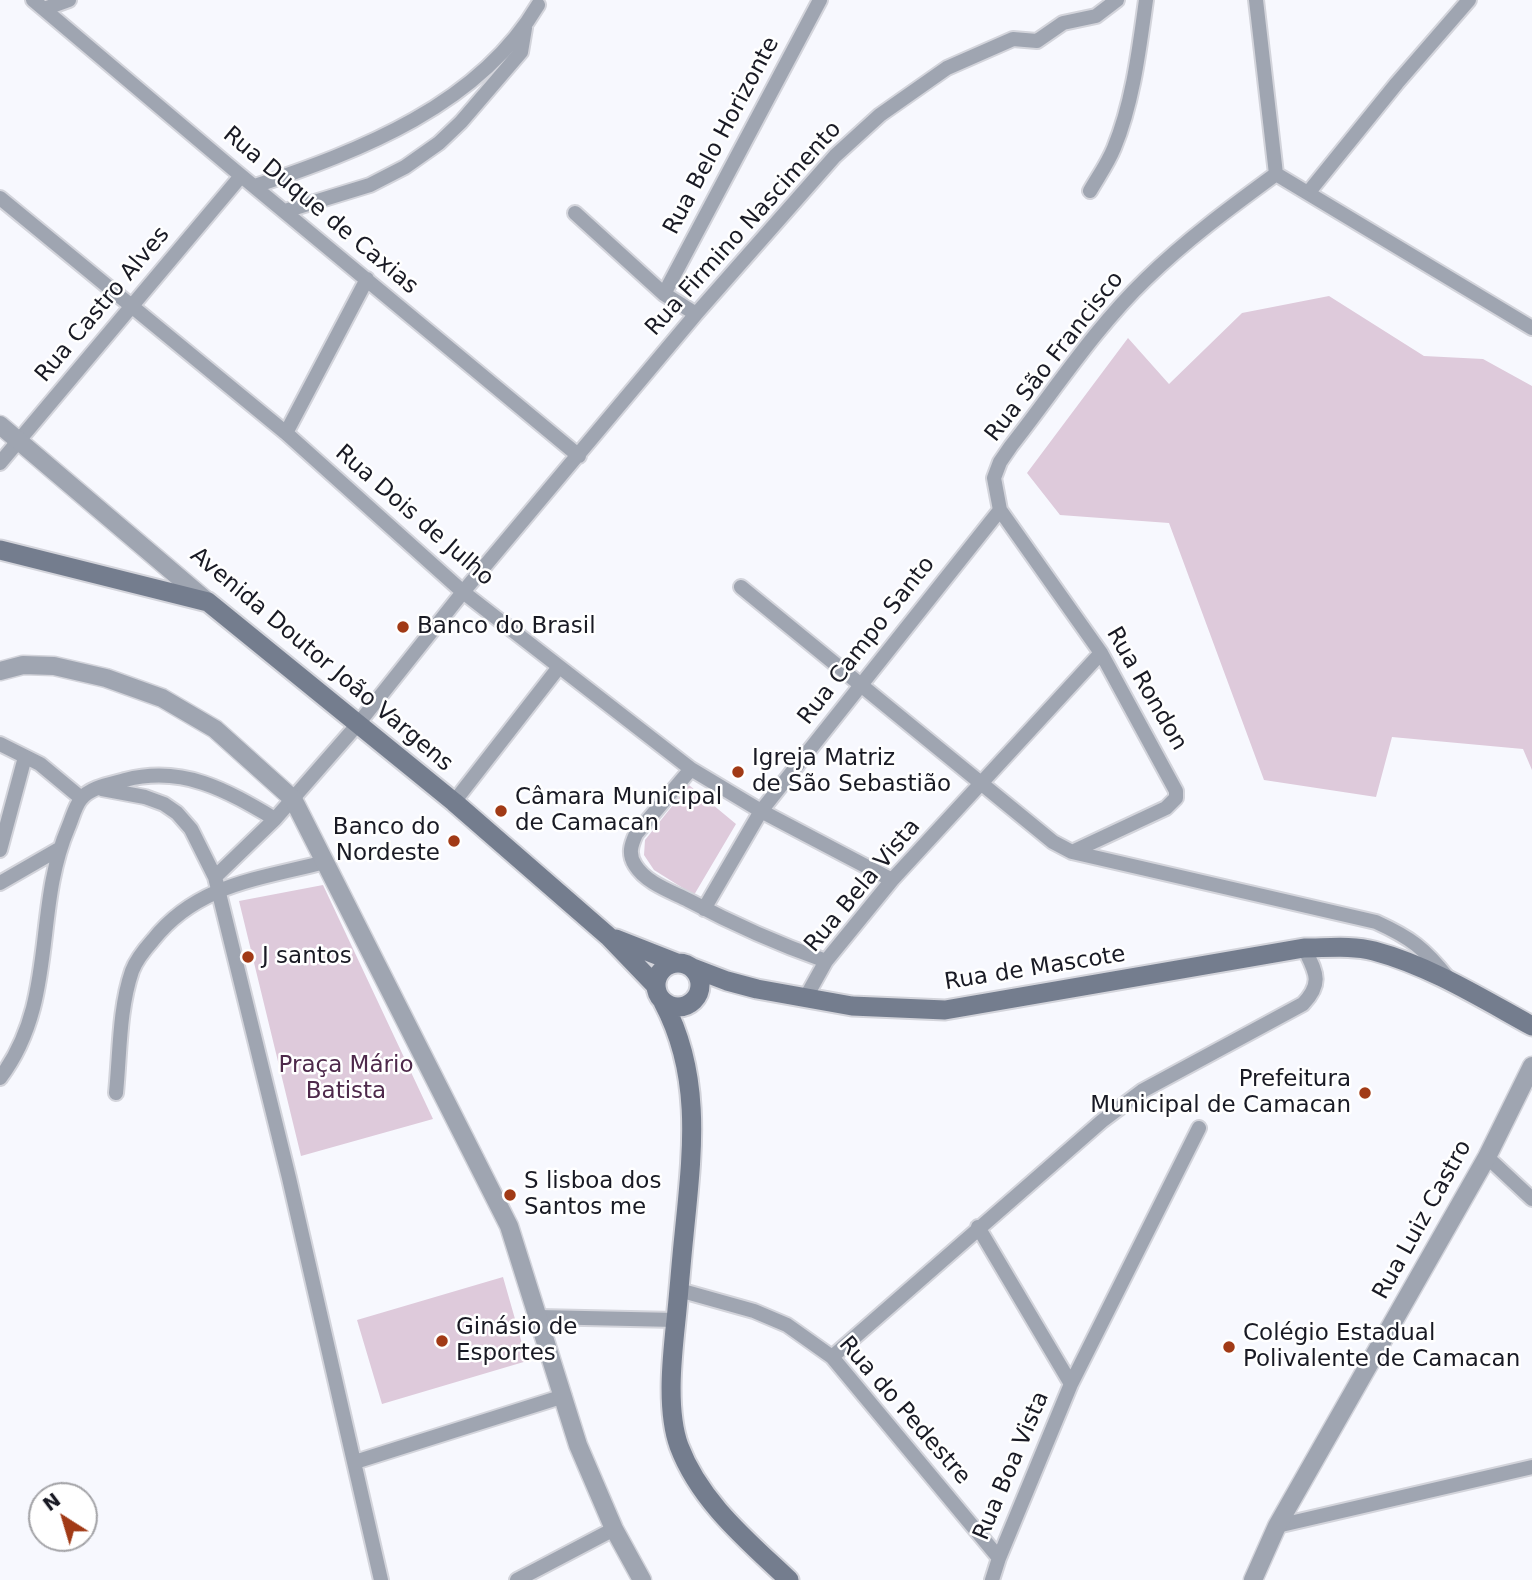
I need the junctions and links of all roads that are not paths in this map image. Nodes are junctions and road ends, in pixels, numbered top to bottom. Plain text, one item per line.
1 (69, 0) edge
2 (820, 0) edge
3 (1117, 0) edge
4 (1146, 0) edge
5 (1256, 0) edge
6 (1469, 0) edge
7 (38, 4) edge
8 (538, 5) dead end
9 (525, 27) junction
10 (1276, 174) junction
11 (242, 176) junction
12 (255, 186) junction
13 (1090, 191) dead end
14 (1308, 193) junction
15 (0, 198) edge
16 (285, 211) junction
17 (575, 214) dead end
18 (367, 279) junction
19 (664, 294) junction
20 (133, 306) junction
21 (696, 314) junction
22 (1532, 328) edge
23 (0, 425) edge
24 (286, 433) junction
25 (19, 440) junction
26 (579, 456) junction
27 (0, 463) edge
28 (1000, 510) junction
29 (0, 550) edge
30 (741, 587) dead end
31 (463, 592) junction
32 (208, 602) junction
33 (1101, 653) junction
34 (559, 667) junction
35 (0, 671) edge
36 (861, 686) junction
37 (358, 724) junction
38 (0, 744) edge
39 (25, 757) junction
40 (691, 769) junction
41 (982, 785) junction
42 (97, 788) junction
43 (81, 798) junction
44 (293, 800) junction
45 (454, 803) junction
46 (761, 811) junction
47 (275, 818) junction
48 (59, 849) junction
49 (0, 850) edge
50 (1072, 852) junction
51 (325, 862) junction
52 (892, 880) junction
53 (0, 883) edge
54 (217, 883) junction
55 (704, 909) junction
56 (608, 936) junction
57 (1304, 948) junction
58 (826, 961) junction
59 (685, 965) junction
60 (1451, 982) junction
61 (660, 994) junction
62 (806, 997) junction
63 (1532, 1026) edge
64 (1532, 1066) edge
65 (0, 1078) edge
66 (116, 1093) dead end
67 (1199, 1128) dead end
68 (1487, 1157) junction
69 (1532, 1199) edge
70 (978, 1227) junction
71 (679, 1290) junction
72 (539, 1317) junction
73 (676, 1320) junction
74 (832, 1357) junction
75 (1072, 1384) junction
76 (564, 1396) junction
77 (355, 1462) junction
78 (1532, 1468) edge
79 (1277, 1526) junction
80 (614, 1529) junction
81 (999, 1558) junction
82 (381, 1580) edge
83 (517, 1580) edge
84 (642, 1580) edge
85 (789, 1580) edge
86 (992, 1580) edge
87 (1253, 1580) edge

1 - 7 street
2 - 19 street, Rua Belo Horizonte
3 - 21 street, Rua Firmino Nascimento
4 - 13 street
5 - 10 street
6 - 14 street
7 - 11 street, Rua Duque de Caxias
8 - 9 street
9 - 12 street
9 - 16 street
10 - 14 street
10 - 28 street, Rua São Francisco
11 - 12 street, Rua Duque de Caxias
11 - 20 street, Rua Castro Alves
12 - 16 street, Rua Duque de Caxias
14 - 22 street
15 - 20 street, Rua Dois de Julho
16 - 18 street, Rua Duque de Caxias
17 - 19 street
18 - 24 street
18 - 26 street, Rua Duque de Caxias
19 - 21 street
20 - 24 street, Rua Dois de Julho
20 - 25 street, Rua Castro Alves
21 - 26 street, Rua Firmino Nascimento
23 - 25 street, Avenida Doutor João Vargens
24 - 31 street, Rua Dois de Julho
25 - 27 street, Rua Castro Alves
25 - 32 street, Avenida Doutor João Vargens
26 - 31 street, Rua Firmino Nascimento
28 - 33 street, Rua Rondon
28 - 36 street, Rua Campo Santo
29 - 32 main road
30 - 36 street
31 - 34 street, Rua Dois de Julho
31 - 37 street, Rua Firmino Nascimento
32 - 37 main road, Avenida Doutor João Vargens
33 - 41 street, Rua Bela Vista
33 - 50 street, Rua Rondon
34 - 40 street, Rua Dois de Julho
34 - 45 street
35 - 44 street
36 - 41 street
36 - 46 street, Rua Campo Santo
37 - 44 street, Rua Firmino Nascimento
37 - 45 main road, Avenida Doutor João Vargens
38 - 39 street
39 - 43 street
39 - 49 street
40 - 46 street, Rua Dois de Julho
40 - 55 street
41 - 50 street
41 - 52 street, Rua Bela Vista
42 - 43 street
42 - 47 street
42 - 54 street
43 - 48 street
44 - 47 street, Rua Firmino Nascimento
44 - 51 street
45 - 56 main road, Avenida Doutor João Vargens
46 - 52 street, Rua Dois de Julho
46 - 55 street, Rua Campo Santo
47 - 54 street, Rua Firmino Nascimento
48 - 53 street
48 - 65 street
50 - 60 street
51 - 54 street
51 - 72 street
52 - 58 street, Rua Bela Vista
54 - 66 street
54 - 77 street
55 - 58 street
56 - 59 main road, Avenida Doutor João Vargens
56 - 61 main road, Avenida Doutor João Vargens
57 - 60 main road, Rua de Mascote
57 - 62 main road, Rua de Mascote
57 - 70 street
58 - 62 street, Rua Bela Vista
59 - 61 main road
59 - 61 main road
59 - 62 main road, Rua de Mascote
60 - 63 main road, Rua de Mascote
61 - 71 main road, Avenida Doutor João Vargens
64 - 68 street, Rua Luiz Castro
67 - 75 street
68 - 69 street
68 - 79 street, Rua Luiz Castro
70 - 74 street
70 - 75 street, Rua Boa Vista
71 - 73 main road, Avenida Doutor João Vargens
71 - 74 street, Rua do Pedestre
72 - 73 street
72 - 76 street
73 - 85 main road, Avenida Doutor João Vargens
74 - 81 street, Rua do Pedestre
75 - 81 street, Rua Boa Vista
76 - 77 street
76 - 80 street
77 - 82 street
78 - 79 street
79 - 87 street, Rua Luiz Castro
80 - 83 street
80 - 84 street
81 - 86 street, Rua Boa Vista

